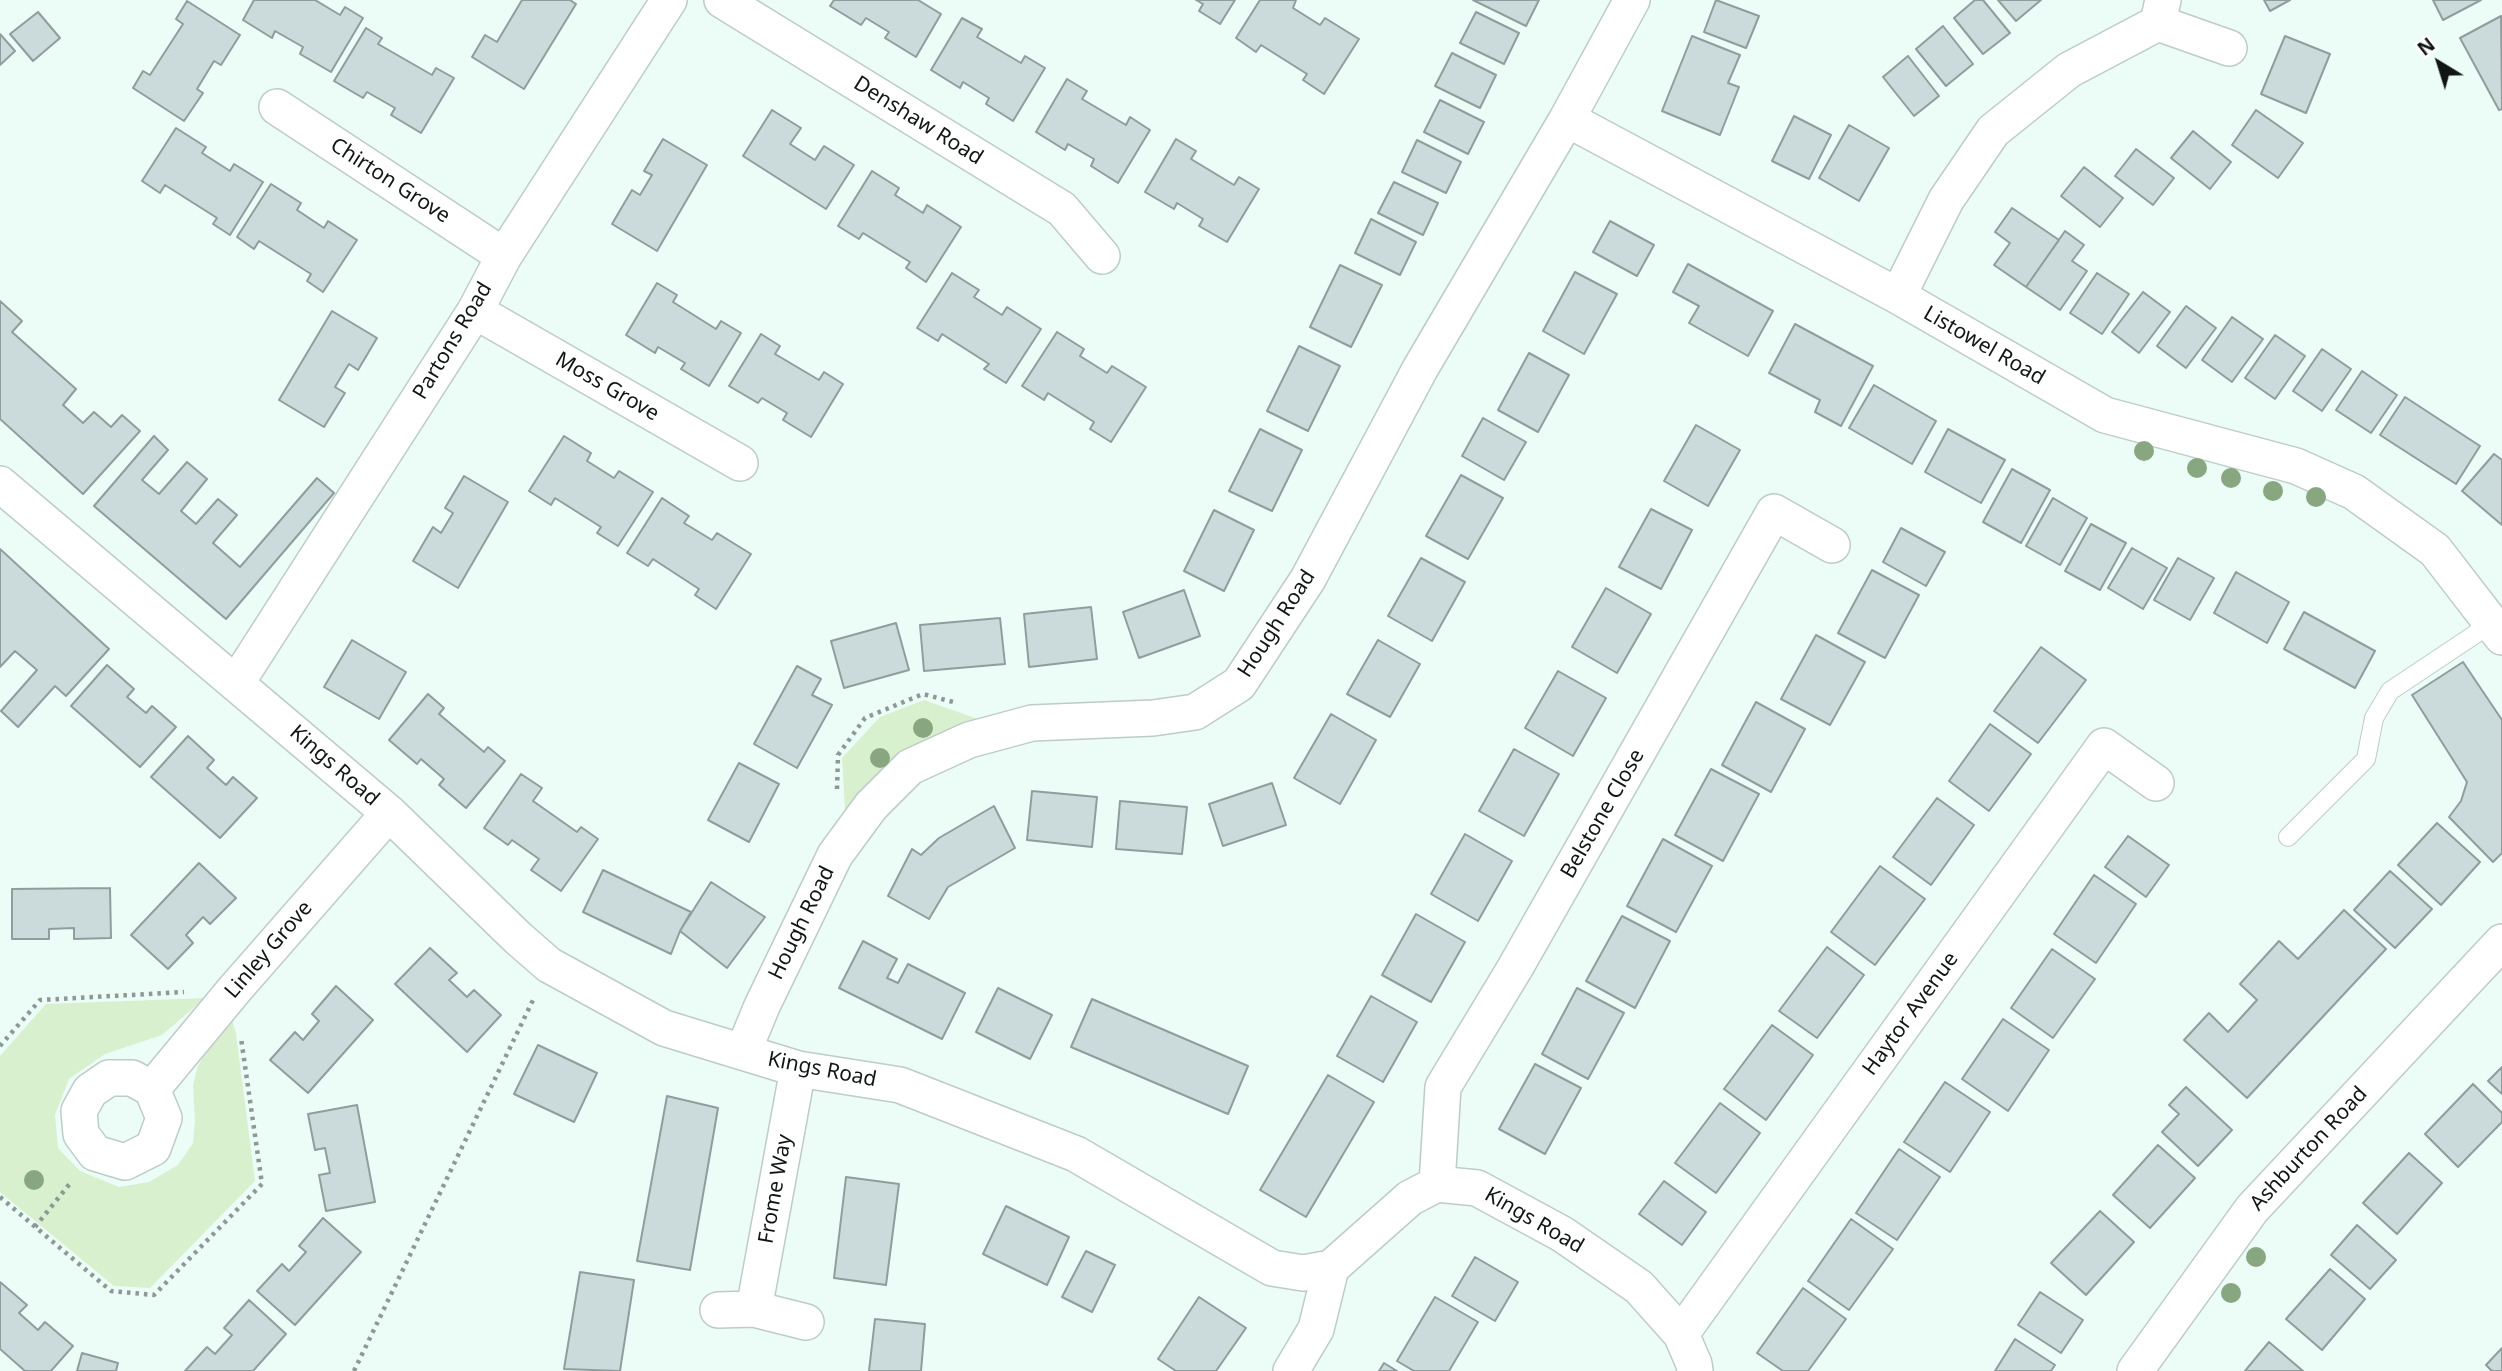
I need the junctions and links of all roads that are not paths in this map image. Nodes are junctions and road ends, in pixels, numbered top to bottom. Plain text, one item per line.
1 (669, 0) edge
2 (722, 0) edge
3 (1632, 0) edge
4 (2160, 11) edge
5 (2229, 48) dead end
6 (277, 107) dead end
7 (1567, 119) junction
8 (504, 256) junction
9 (1102, 256) dead end
10 (1898, 296) junction
11 (475, 311) junction
12 (740, 463) dead end
13 (0, 484) edge
14 (1832, 545) dead end
15 (2497, 630) edge
16 (237, 682) junction
17 (2156, 783) dead end
18 (389, 813) junction
19 (2288, 837) dead end
20 (2502, 942) edge
21 (743, 1052) junction
22 (798, 1069) junction
23 (152, 1089) junction
24 (1437, 1184) junction
25 (1331, 1268) junction
26 (754, 1309) junction
27 (718, 1310) dead end
28 (806, 1322) dead end
29 (1681, 1334) junction
30 (1291, 1371) edge
31 (1695, 1371) edge
32 (2136, 1371) edge

1 - 8 street, Partons Road
2 - 9 street, Denshaw Road
3 - 7 street
4 - 5 street
4 - 10 street
6 - 8 street, Chirton Grove
7 - 10 street, Listowel Road
7 - 21 street, Hough Road
8 - 11 street, Partons Road
10 - 15 street, Listowel Road
11 - 12 street, Moss Grove
11 - 16 street, Partons Road
13 - 16 street, Kings Road
14 - 24 street, Belstone Close
15 - 19 lane
16 - 18 street, Kings Road
17 - 29 street, Haytor Avenue
18 - 21 street, Kings Road
18 - 23 street, Linley Grove
20 - 32 street, Ashburton Road
21 - 22 street, Kings Road
22 - 25 street, Kings Road
22 - 26 street, Frome Way
23 - 23 street
24 - 25 street
24 - 29 street, Kings Road
25 - 30 street
26 - 27 street
26 - 28 street
29 - 31 street, Kings Road

